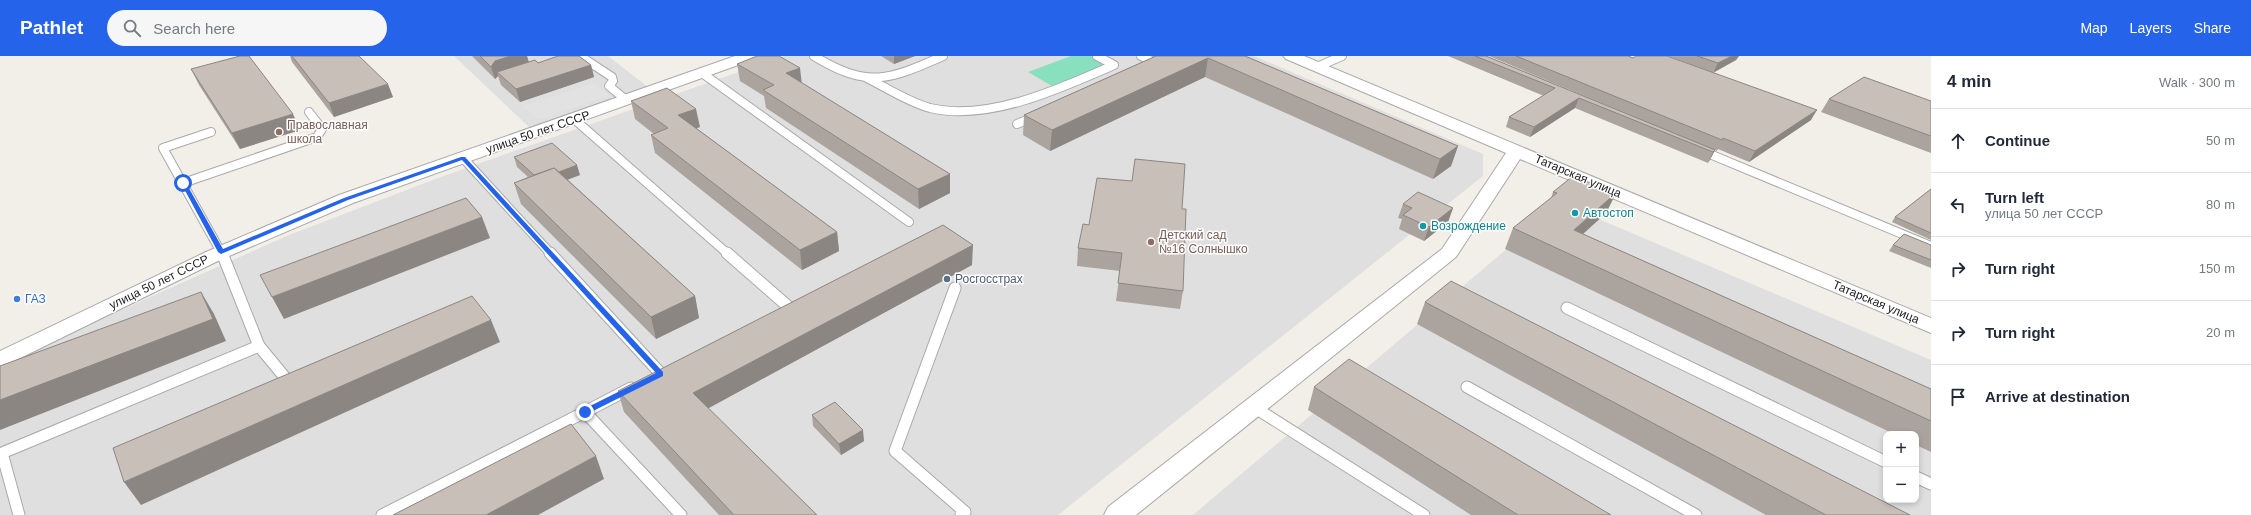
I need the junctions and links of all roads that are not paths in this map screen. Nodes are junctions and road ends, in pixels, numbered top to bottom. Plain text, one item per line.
1 (580, 56) edge
2 (750, 56) edge
3 (814, 56) edge
4 (944, 56) edge
5 (1097, 56) edge
6 (1141, 56) edge
7 (1291, 56) edge
8 (1342, 56) edge
9 (1317, 67) junction
10 (1142, 69) edge
11 (702, 73) junction
12 (868, 78) junction
13 (626, 100) junction
14 (1047, 111) edge
15 (309, 112) dead end
16 (574, 119) junction
17 (1017, 124) dead end
18 (211, 132) dead end
19 (1695, 148) edge
20 (1517, 150) junction
21 (463, 158) junction
22 (183, 183) junction
23 (909, 222) dead end
24 (1931, 246) edge
25 (221, 252) junction
26 (955, 288) dead end
27 (1567, 308) dead end
28 (777, 316) edge
29 (1931, 326) edge
30 (259, 346) junction
31 (0, 360) edge
32 (661, 374) edge
33 (640, 384) edge
34 (1467, 387) dead end
35 (296, 391) edge
36 (1254, 407) junction
37 (585, 412) junction
38 (1883, 461) edge
39 (1919, 478) edge
40 (1931, 484) edge
41 (19, 515) edge
42 (382, 515) edge
43 (680, 515) edge
44 (961, 515) edge
45 (1117, 515) edge
46 (1424, 515) edge
47 (1696, 515) edge

1 - 13 lane
2 - 11 street, улица 50 лет СССР
3 - 12 lane
4 - 12 lane
5 - 12 lane
6 - 10 lane
7 - 9 street, Татарская улица
8 - 9 lane
9 - 20 street, Татарская улица
11 - 13 street, улица 50 лет СССР
11 - 23 lane
13 - 16 street, улица 50 лет СССР
14 - 17 lane
15 - 22 lane
16 - 21 street, улица 50 лет СССР
16 - 28 lane
18 - 22 lane
19 - 24 lane
20 - 29 street, Татарская улица
20 - 36 street
21 - 25 street, улица 50 лет СССР
21 - 32 lane
22 - 25 lane
25 - 30 lane
25 - 31 street, улица 50 лет СССР
26 - 44 lane
27 - 38 lane
30 - 35 lane
30 - 41 lane
33 - 37 lane
34 - 47 lane
36 - 45 street
36 - 46 lane
37 - 42 lane
37 - 43 lane
39 - 40 lane

